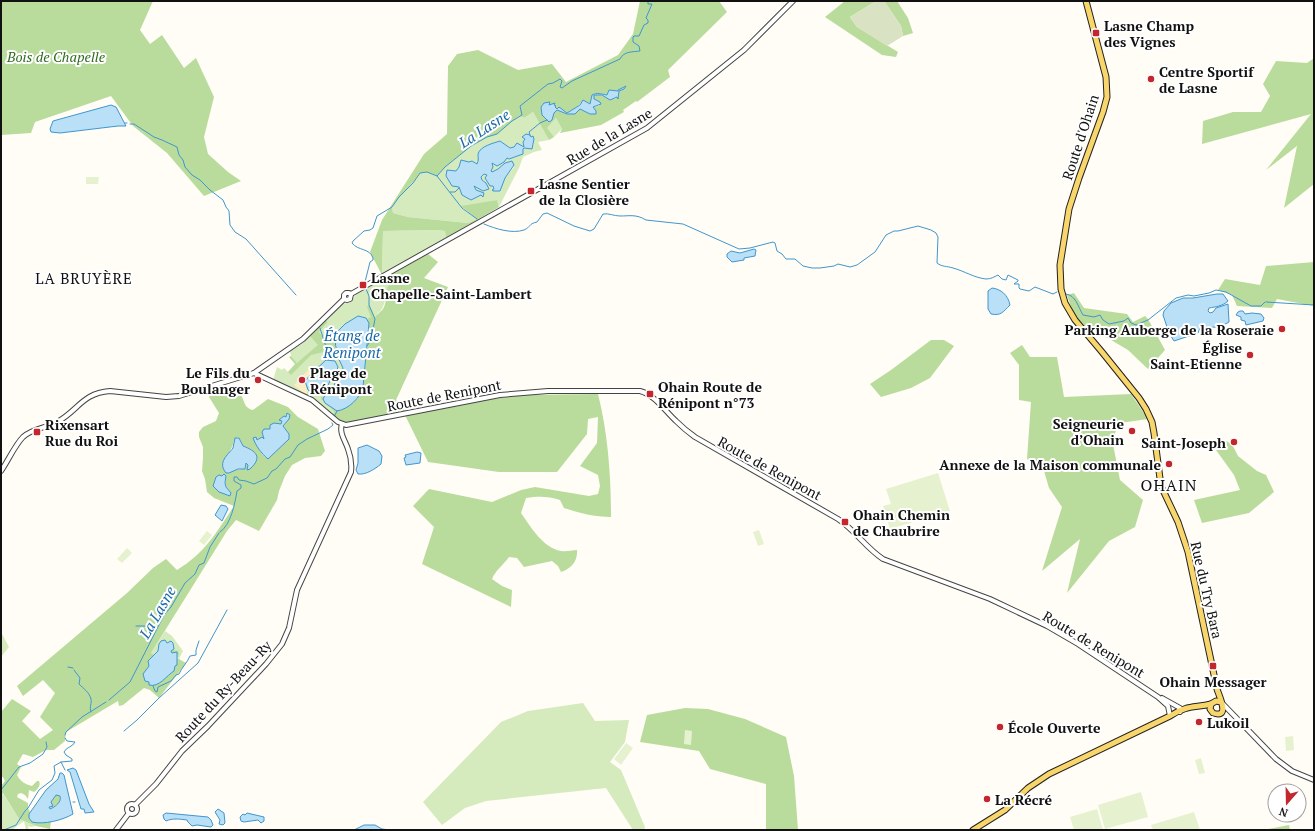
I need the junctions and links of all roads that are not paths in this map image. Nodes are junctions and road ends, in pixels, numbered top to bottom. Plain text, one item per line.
1 (793, 1) edge
2 (1086, 1) edge
3 (259, 369) junction
4 (254, 373) junction
5 (267, 380) junction
6 (1148, 412) joint
7 (342, 424) junction
8 (1, 471) edge
9 (1216, 689) junction
10 (1158, 697) junction
11 (1221, 703) junction
12 (1212, 705) junction
13 (1180, 711) junction
14 (1222, 712) junction
15 (1230, 712) junction
16 (1171, 716) junction
17 (1314, 780) edge
18 (135, 805) junction
19 (129, 813) junction
20 (116, 830) edge
21 (973, 830) edge

1 - 3 street, Rue de la Lasne
2 - 6 main road, Route d'Ohain
3 - 4 street
3 - 5 street
4 - 5 street
4 - 8 street
5 - 7 street
6 - 9 main road, Rue du Try Bara
7 - 10 street, Route de Renipont
7 - 18 street, Route du Ry-Beau-Ry
9 - 11 main road, Rue du Try Bara
9 - 12 main road, Rue du Try Bara
10 - 13 street, Route de Renipont
10 - 16 street, Route de Renipont
11 - 12 main road
11 - 14 main road, Rue du Try Bara
11 - 15 street
12 - 13 main road
12 - 14 main road
13 - 16 main road
14 - 15 street
15 - 17 street
16 - 21 main road
18 - 19 street
18 - 19 street
19 - 20 street

